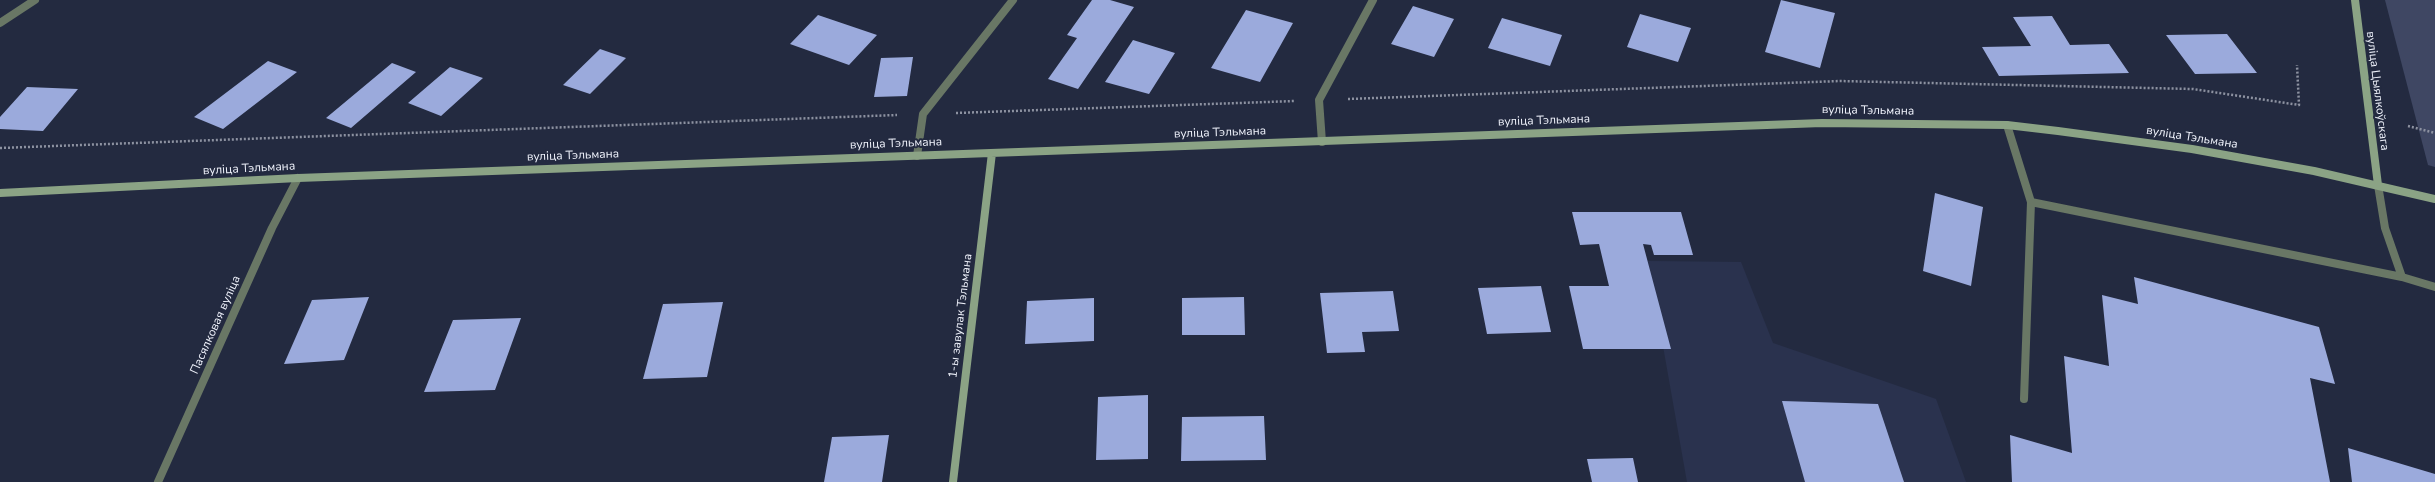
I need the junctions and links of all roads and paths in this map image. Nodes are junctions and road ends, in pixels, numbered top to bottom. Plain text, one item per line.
1 (35, 0) edge
2 (1013, 0) edge
3 (1373, 0) edge
4 (2355, 0) edge
5 (0, 23) edge
6 (2297, 65) dead end
7 (1320, 100) junction
8 (923, 114) junction
9 (2008, 125) junction
10 (2408, 126) dead end
11 (2435, 133) edge
12 (1322, 142) junction
13 (0, 148) edge
14 (992, 153) junction
15 (917, 156) junction
16 (298, 178) junction
17 (2378, 185) junction
18 (0, 193) edge
19 (2435, 200) edge
20 (2031, 202) junction
21 (2402, 277) junction
22 (2435, 287) edge
23 (2024, 399) dead end
24 (158, 482) edge
25 (953, 482) edge

1 - 5 street
2 - 8 street
3 - 7 street
4 - 17 main road, вуліца Цыялкоўскага
6 - 7 path
7 - 8 path
7 - 12 street
8 - 13 path
8 - 15 street
9 - 12 main road, вуліца Тэльмана
9 - 17 main road, вуліца Тэльмана
9 - 20 street
10 - 11 path
12 - 14 main road, вуліца Тэльмана
14 - 15 main road, вуліца Тэльмана
14 - 25 main road, 1-ы завулак Тэльмана
15 - 16 main road, вуліца Тэльмана
16 - 18 main road, вуліца Тэльмана
16 - 24 street, Пасялковая вуліца
17 - 19 main road, вуліца Тэльмана
17 - 21 street
20 - 21 street
20 - 23 street
21 - 22 street

